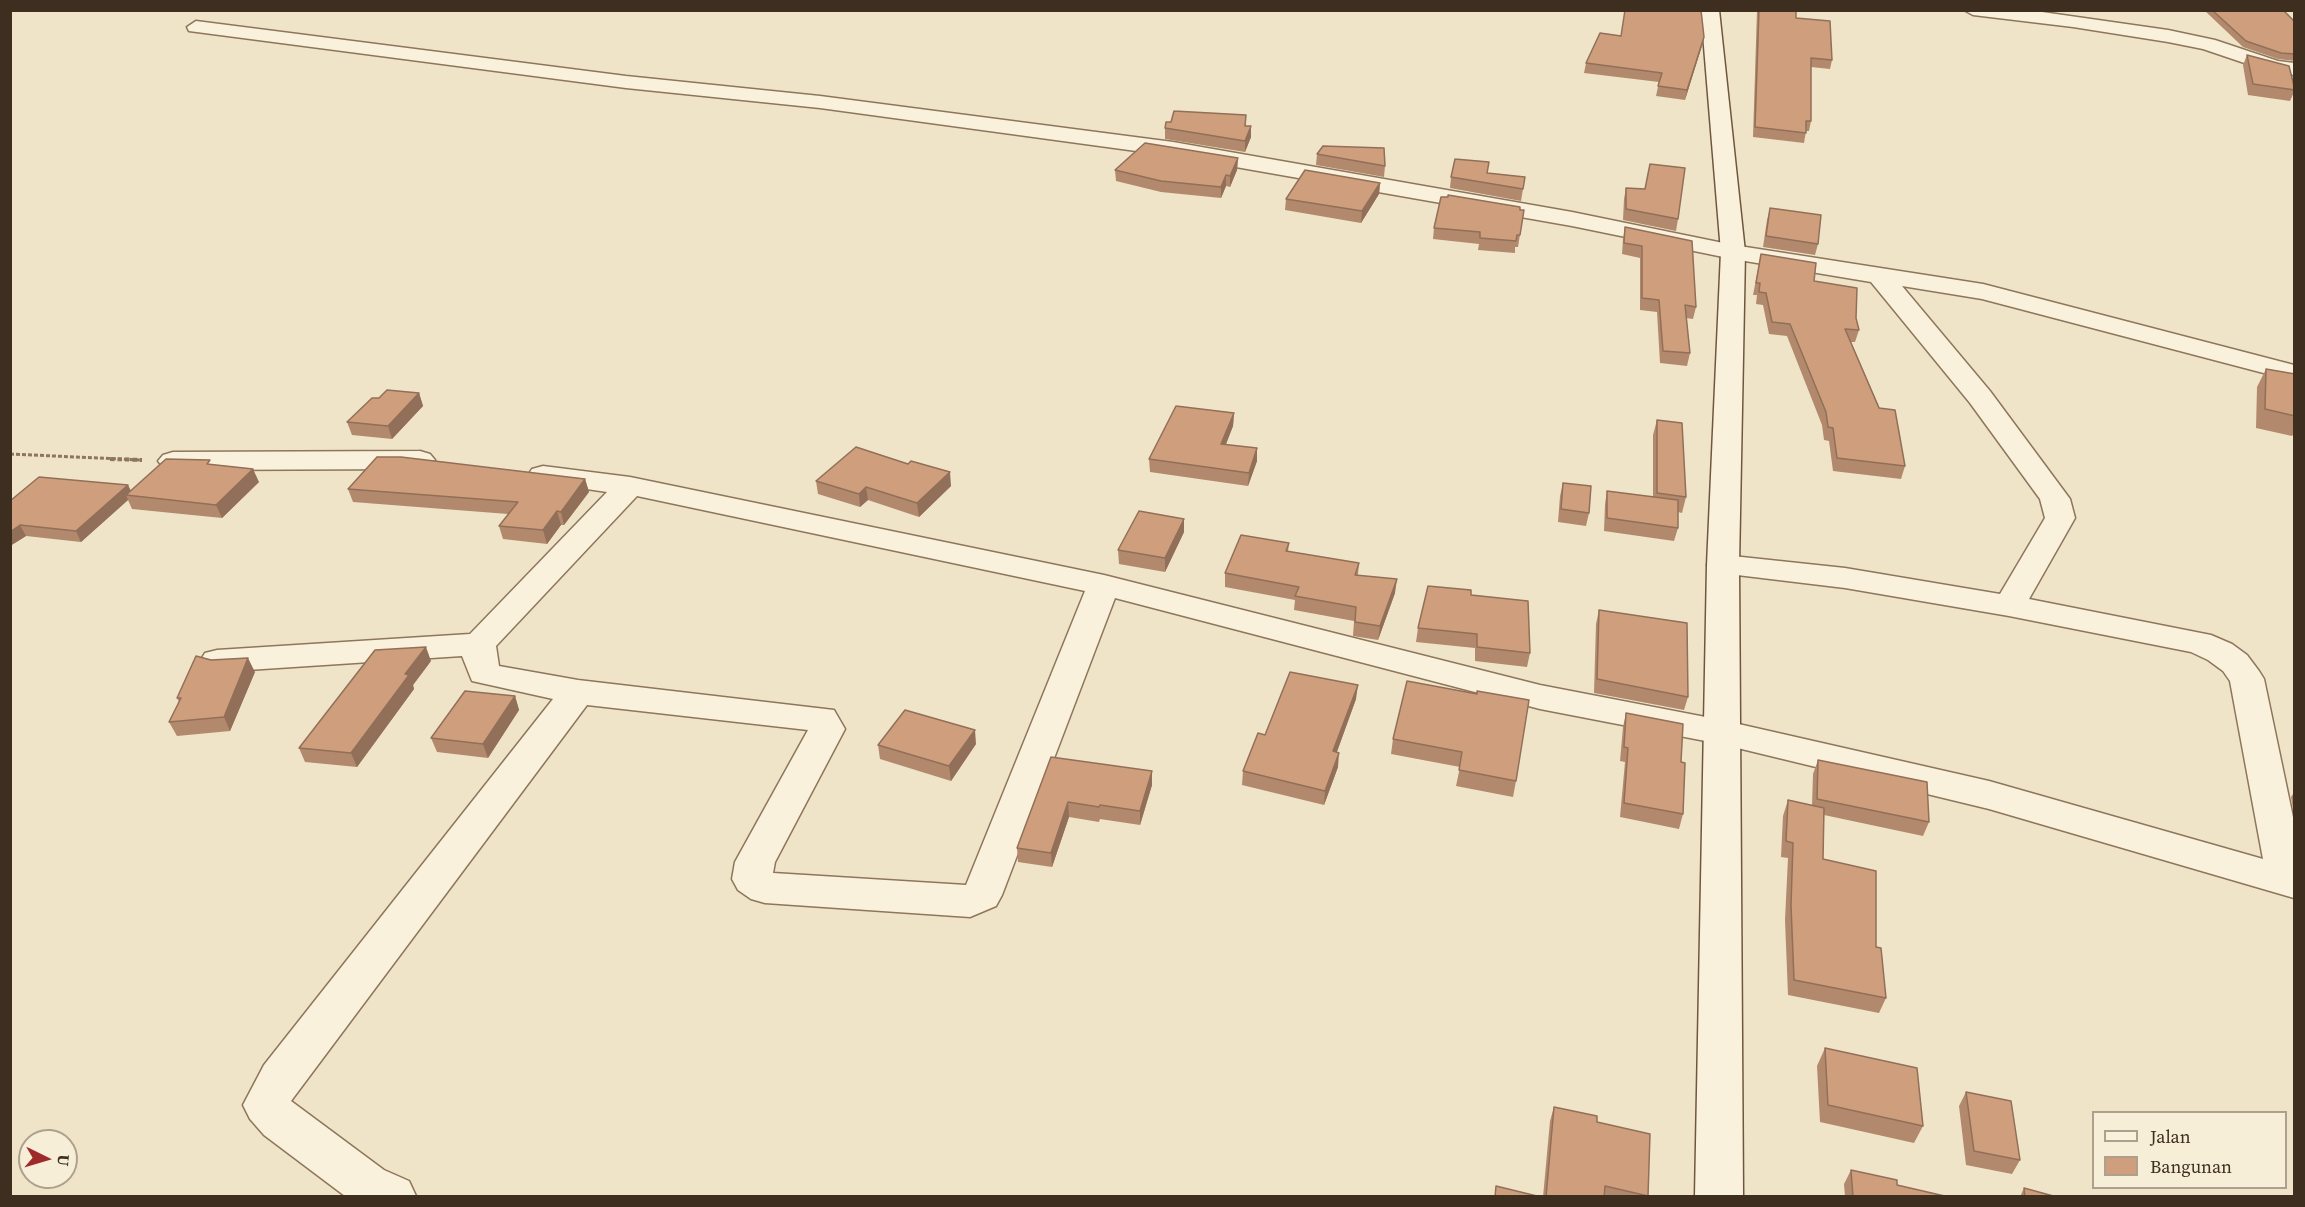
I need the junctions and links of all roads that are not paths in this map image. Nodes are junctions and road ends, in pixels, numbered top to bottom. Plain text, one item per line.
1 (1710, 10) edge
2 (1973, 10) edge
3 (2108, 10) edge
4 (196, 27) dead end
5 (2117, 28) junction
6 (2295, 69) edge
7 (1733, 252) junction
8 (1878, 274) junction
9 (2295, 373) edge
10 (173, 461) edge
11 (447, 463) edge
12 (514, 471) edge
13 (630, 486) junction
14 (1723, 565) junction
15 (1104, 585) junction
16 (2009, 606) junction
17 (479, 644) junction
18 (217, 661) edge
19 (578, 692) junction
20 (1721, 732) junction
21 (2291, 882) edge
22 (392, 1197) edge
23 (1719, 1197) edge

1 - 7 street
2 - 5 street
3 - 5 street
4 - 7 street
5 - 6 street
7 - 8 street
7 - 14 street
8 - 9 street
8 - 16 street
10 - 11 street
12 - 13 street
13 - 15 street
13 - 17 street
14 - 16 street
14 - 20 street
15 - 19 street
15 - 20 street
16 - 21 street
17 - 18 street
17 - 19 street
19 - 22 street
20 - 21 street
20 - 23 street

